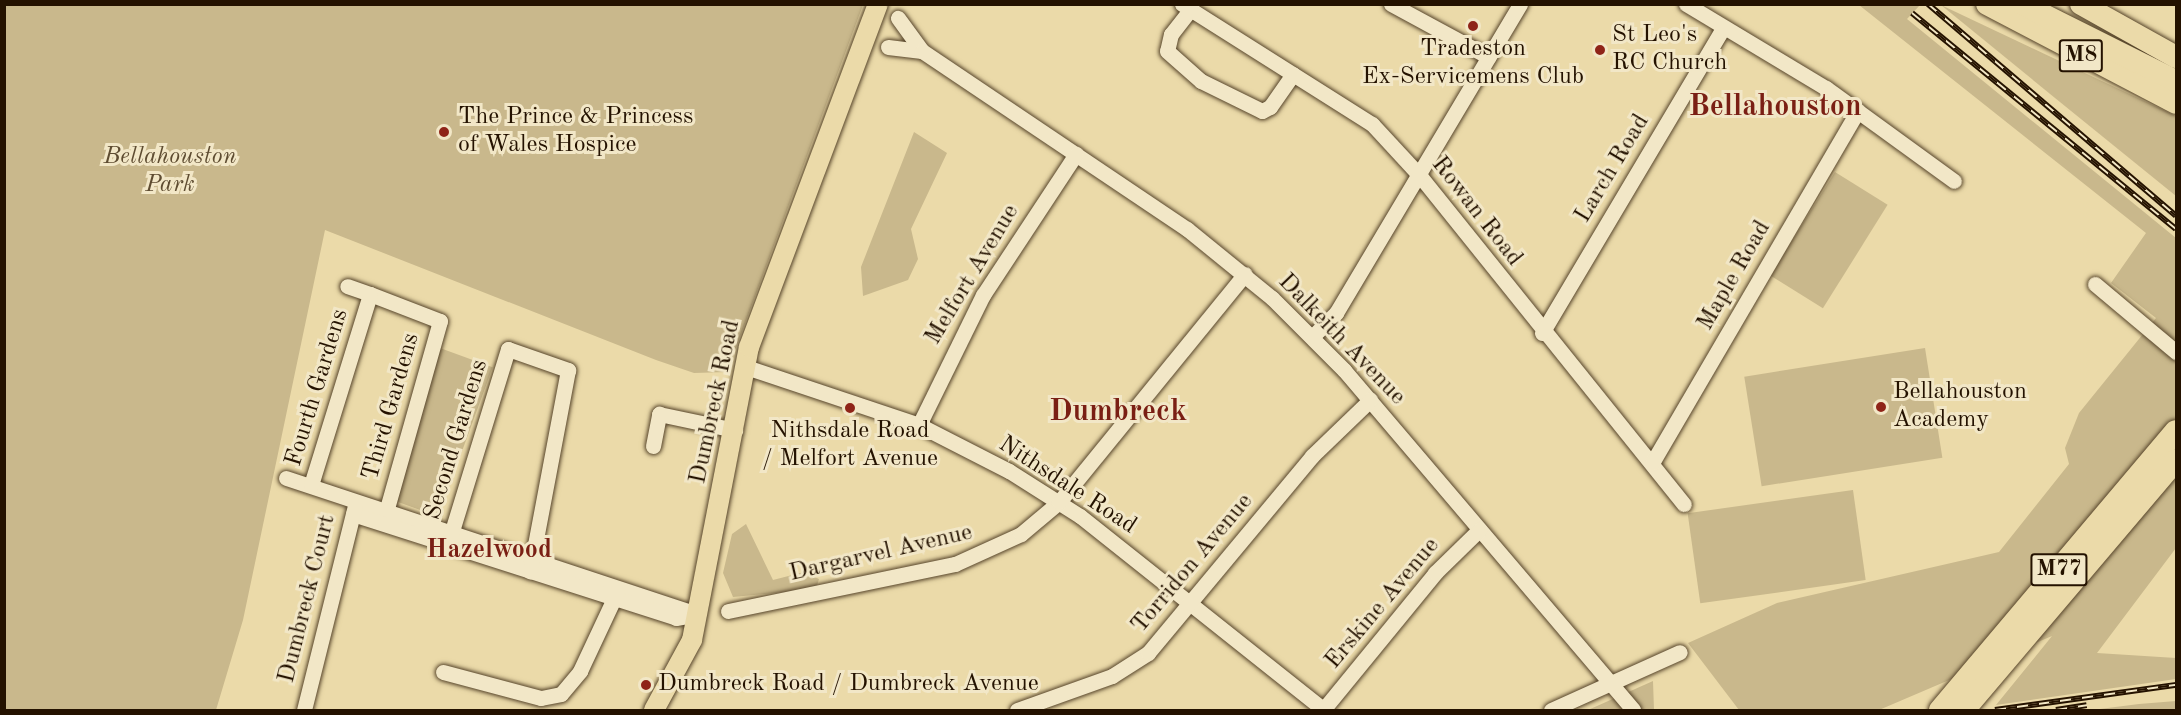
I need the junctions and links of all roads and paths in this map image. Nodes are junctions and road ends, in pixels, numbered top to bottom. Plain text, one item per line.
1 (878, 4) edge
2 (1391, 4) edge
3 (1520, 4) edge
4 (1686, 4) edge
5 (1987, 4) edge
6 (2022, 4) edge
7 (1186, 7) edge
8 (2089, 9) edge
9 (898, 18) dead end
10 (1723, 28) junction
11 (2176, 39) edge
12 (888, 47) dead end
13 (922, 51) junction
14 (1489, 57) junction
15 (2176, 57) edge
16 (1293, 74) junction
17 (2176, 81) edge
18 (2176, 103) edge
19 (1858, 111) junction
20 (1076, 154) junction
21 (1420, 176) junction
22 (1954, 181) dead end
23 (1245, 274) junction
24 (2095, 284) dead end
25 (347, 286) dead end
26 (370, 294) junction
27 (1542, 333) junction
28 (1313, 336) junction
29 (2176, 352) edge
30 (746, 367) junction
31 (1370, 400) junction
32 (919, 425) junction
33 (735, 430) junction
34 (2176, 430) edge
35 (653, 446) dead end
36 (2176, 460) edge
37 (1652, 463) junction
38 (2176, 473) edge
39 (286, 478) dead end
40 (311, 485) junction
41 (356, 499) junction
42 (1059, 502) junction
43 (1684, 504) dead end
44 (387, 508) junction
45 (353, 514) junction
46 (1479, 530) junction
47 (2116, 531) junction
48 (450, 537) junction
49 (531, 565) junction
50 (617, 592) junction
51 (1192, 604) junction
52 (728, 610) dead end
53 (698, 614) junction
54 (1680, 652) dead end
55 (443, 672) dead end
56 (1608, 681) junction
57 (1966, 708) edge
58 (1324, 710) edge
59 (1940, 710) edge
60 (304, 711) edge
61 (654, 711) edge
62 (1017, 711) edge
63 (1551, 711) edge
64 (1633, 711) edge

1 - 30 main road, Dumbreck Road
2 - 14 street
3 - 14 street
4 - 10 street
5 - 18 highway, M8
6 - 17 highway, M8
7 - 16 street, Rowan Road
7 - 16 street
8 - 11 highway, M8
8 - 15 highway, M8
9 - 13 street, Dalkeith Avenue
10 - 19 street
10 - 27 street, Larch Road
12 - 13 street, Dalkeith Avenue
13 - 20 street, Dalkeith Avenue
14 - 21 street
16 - 21 street, Rowan Road
19 - 22 street
19 - 37 street, Maple Road
20 - 23 street, Dalkeith Avenue
20 - 32 street, Melfort Avenue
21 - 27 street, Rowan Road
21 - 28 street
23 - 28 street, Dalkeith Avenue
23 - 42 street, Dargarvel Avenue
24 - 29 street
25 - 26 street, Fourth Gardens
26 - 40 street, Fourth Gardens
26 - 44 street, Third Gardens
27 - 37 street, Rowan Road
28 - 31 street, Dalkeith Avenue
30 - 32 street, Nithsdale Road
30 - 33 main road, Dumbreck Road
31 - 46 street, Dalkeith Avenue
31 - 51 street, Torridon Avenue
32 - 42 street, Nithsdale Road
33 - 35 street
33 - 53 main road, Dumbreck Road
34 - 59 highway, M77
36 - 47 highway, M77
37 - 43 street, Rowan Road
38 - 47 highway, M77
39 - 40 street
40 - 41 street
41 - 44 street
41 - 45 street, Dumbreck Court
42 - 51 street, Nithsdale Road
42 - 52 street, Dargarvel Avenue
44 - 48 street
45 - 48 street
45 - 60 street, Dumbreck Court
46 - 56 street, Dalkeith Avenue
46 - 58 street, Erskine Avenue
47 - 57 highway, M77
48 - 49 street
48 - 49 street, Second Gardens
49 - 50 street
50 - 53 street
50 - 55 street
51 - 58 street, Nithsdale Road
51 - 62 street, Torridon Avenue
53 - 61 main road, Dumbreck Road
54 - 56 street
56 - 63 street
56 - 64 street, Dalkeith Avenue

